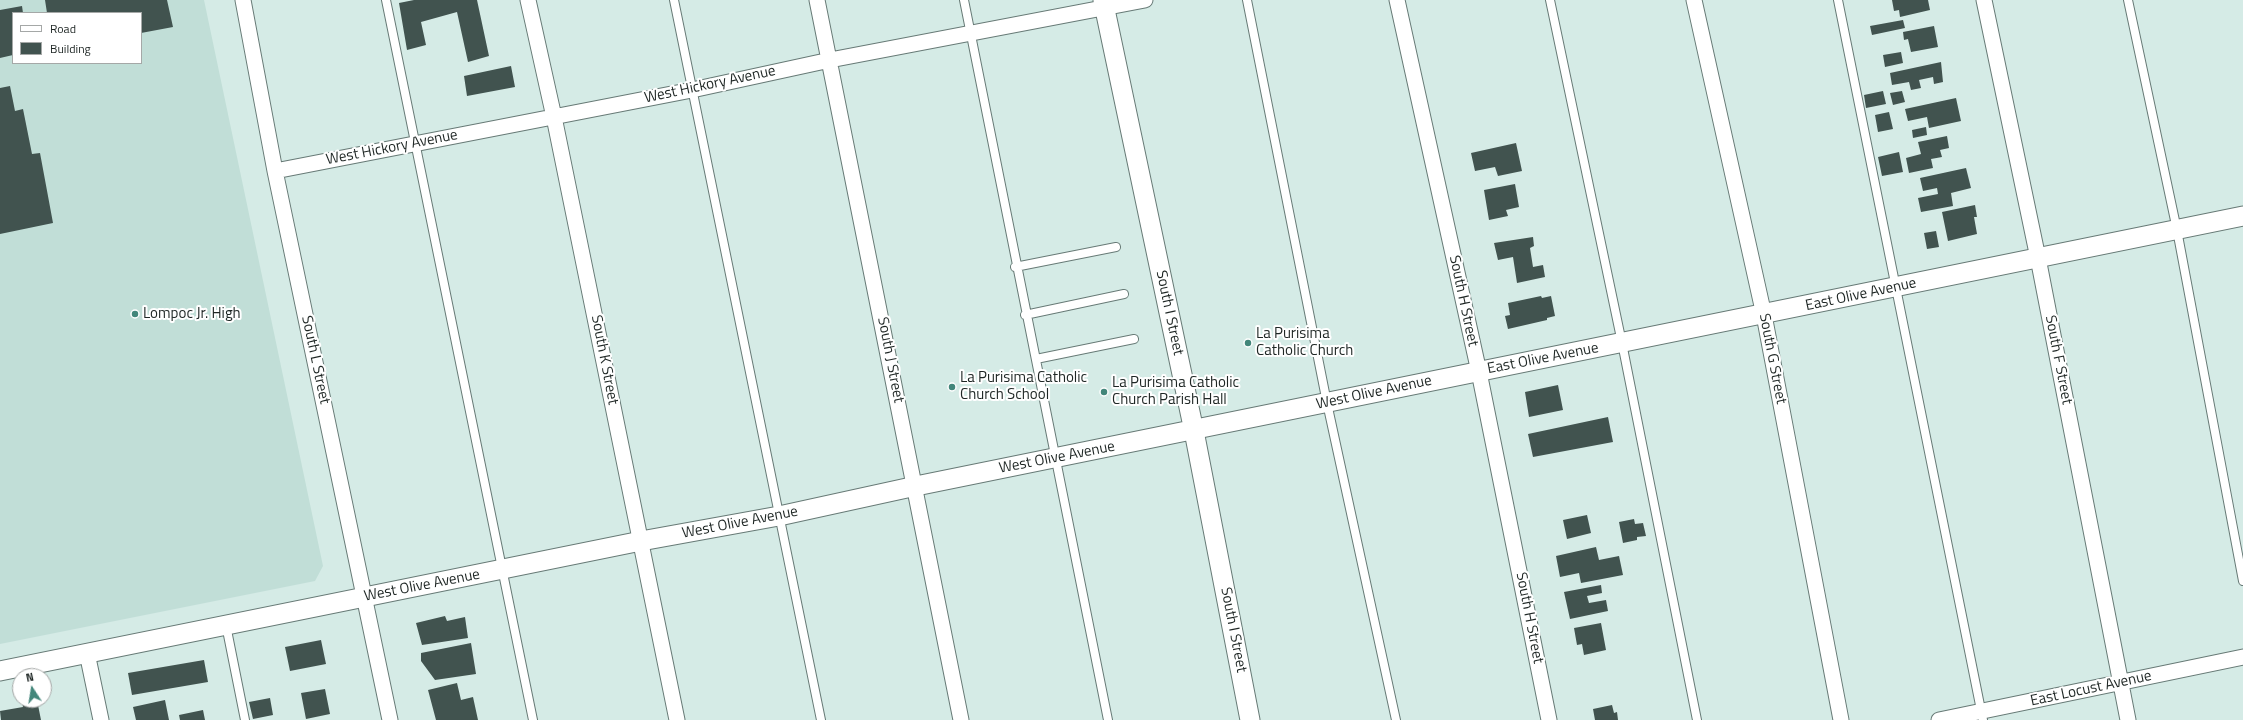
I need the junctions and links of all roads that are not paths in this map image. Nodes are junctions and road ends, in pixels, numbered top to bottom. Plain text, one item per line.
1 (243, 0) edge
2 (386, 0) edge
3 (528, 0) edge
4 (674, 0) edge
5 (817, 0) edge
6 (964, 0) edge
7 (1145, 0) edge
8 (1247, 0) edge
9 (1397, 0) edge
10 (1550, 0) edge
11 (1694, 0) edge
12 (1838, 0) edge
13 (1984, 0) edge
14 (2128, 0) edge
15 (1104, 4) edge
16 (970, 33) junction
17 (830, 60) junction
18 (692, 90) junction
19 (554, 117) junction
20 (415, 144) junction
21 (275, 171) junction
22 (2243, 216) edge
23 (2177, 230) junction
24 (1116, 247) dead end
25 (2038, 258) junction
26 (1015, 267) junction
27 (1896, 288) junction
28 (1124, 294) dead end
29 (1025, 315) junction
30 (1764, 315) junction
31 (1134, 339) dead end
32 (1622, 343) junction
33 (1036, 359) junction
34 (1479, 372) junction
35 (1327, 403) junction
36 (1194, 431) junction
37 (1055, 459) junction
38 (916, 486) junction
39 (779, 516) junction
40 (641, 542) junction
41 (502, 570) junction
42 (2243, 581) edge
43 (365, 597) junction
44 (226, 625) junction
45 (87, 653) junction
46 (2243, 657) edge
47 (0, 671) edge
48 (2121, 683) junction
49 (1983, 716) edge
50 (101, 720) edge
51 (245, 720) edge
52 (390, 720) edge
53 (533, 720) edge
54 (677, 720) edge
55 (821, 720) edge
56 (961, 720) edge
57 (1108, 720) edge
58 (1250, 720) edge
59 (1396, 720) edge
60 (1549, 720) edge
61 (1697, 720) edge
62 (1841, 720) edge
63 (1939, 720) edge
64 (2128, 720) edge

1 - 21 street, South L Street
2 - 20 lane
3 - 19 street, South K Street
4 - 18 lane
5 - 17 street, South J Street
6 - 16 lane
7 - 15 street, West Hickory Avenue
8 - 35 lane
9 - 34 street, South H Street
10 - 32 lane
11 - 30 street, South G Street
12 - 27 lane
13 - 25 street, South F Street
14 - 23 lane
15 - 16 street, West Hickory Avenue
15 - 36 street, South I Street
16 - 17 street, West Hickory Avenue
16 - 26 lane
17 - 18 street, West Hickory Avenue
17 - 38 street, South J Street
18 - 19 street, West Hickory Avenue
18 - 39 lane
19 - 20 street, West Hickory Avenue
19 - 40 street, South K Street
20 - 21 street, West Hickory Avenue
20 - 41 lane
21 - 43 street, South L Street
22 - 23 street, East Olive Avenue
23 - 25 street, East Olive Avenue
23 - 42 lane
24 - 26 lane
25 - 27 street, East Olive Avenue
25 - 48 street, South F Street
26 - 29 lane
27 - 30 street, East Olive Avenue
27 - 49 lane
28 - 29 lane
29 - 33 lane
30 - 32 street, East Olive Avenue
30 - 62 street, South G Street
31 - 33 lane
32 - 34 street, East Olive Avenue
32 - 61 lane
33 - 37 lane
34 - 35 street, West Olive Avenue
34 - 60 street, South H Street
35 - 36 street, West Olive Avenue
35 - 59 lane
36 - 37 street, West Olive Avenue
36 - 58 street, South I Street
37 - 38 street, West Olive Avenue
37 - 57 lane
38 - 39 street, West Olive Avenue
38 - 56 street, South J Street
39 - 40 street, West Olive Avenue
39 - 55 lane
40 - 41 street, West Olive Avenue
40 - 54 street, South K Street
41 - 43 street, West Olive Avenue
41 - 53 lane
43 - 44 street, West Olive Avenue
43 - 52 street, South L Street
44 - 45 street, West Olive Avenue
44 - 51 lane
45 - 47 street, West Olive Avenue
45 - 50 street
46 - 48 street, East Locust Avenue
48 - 49 street, East Locust Avenue
48 - 64 street, South F Street
49 - 63 street, East Locust Avenue

